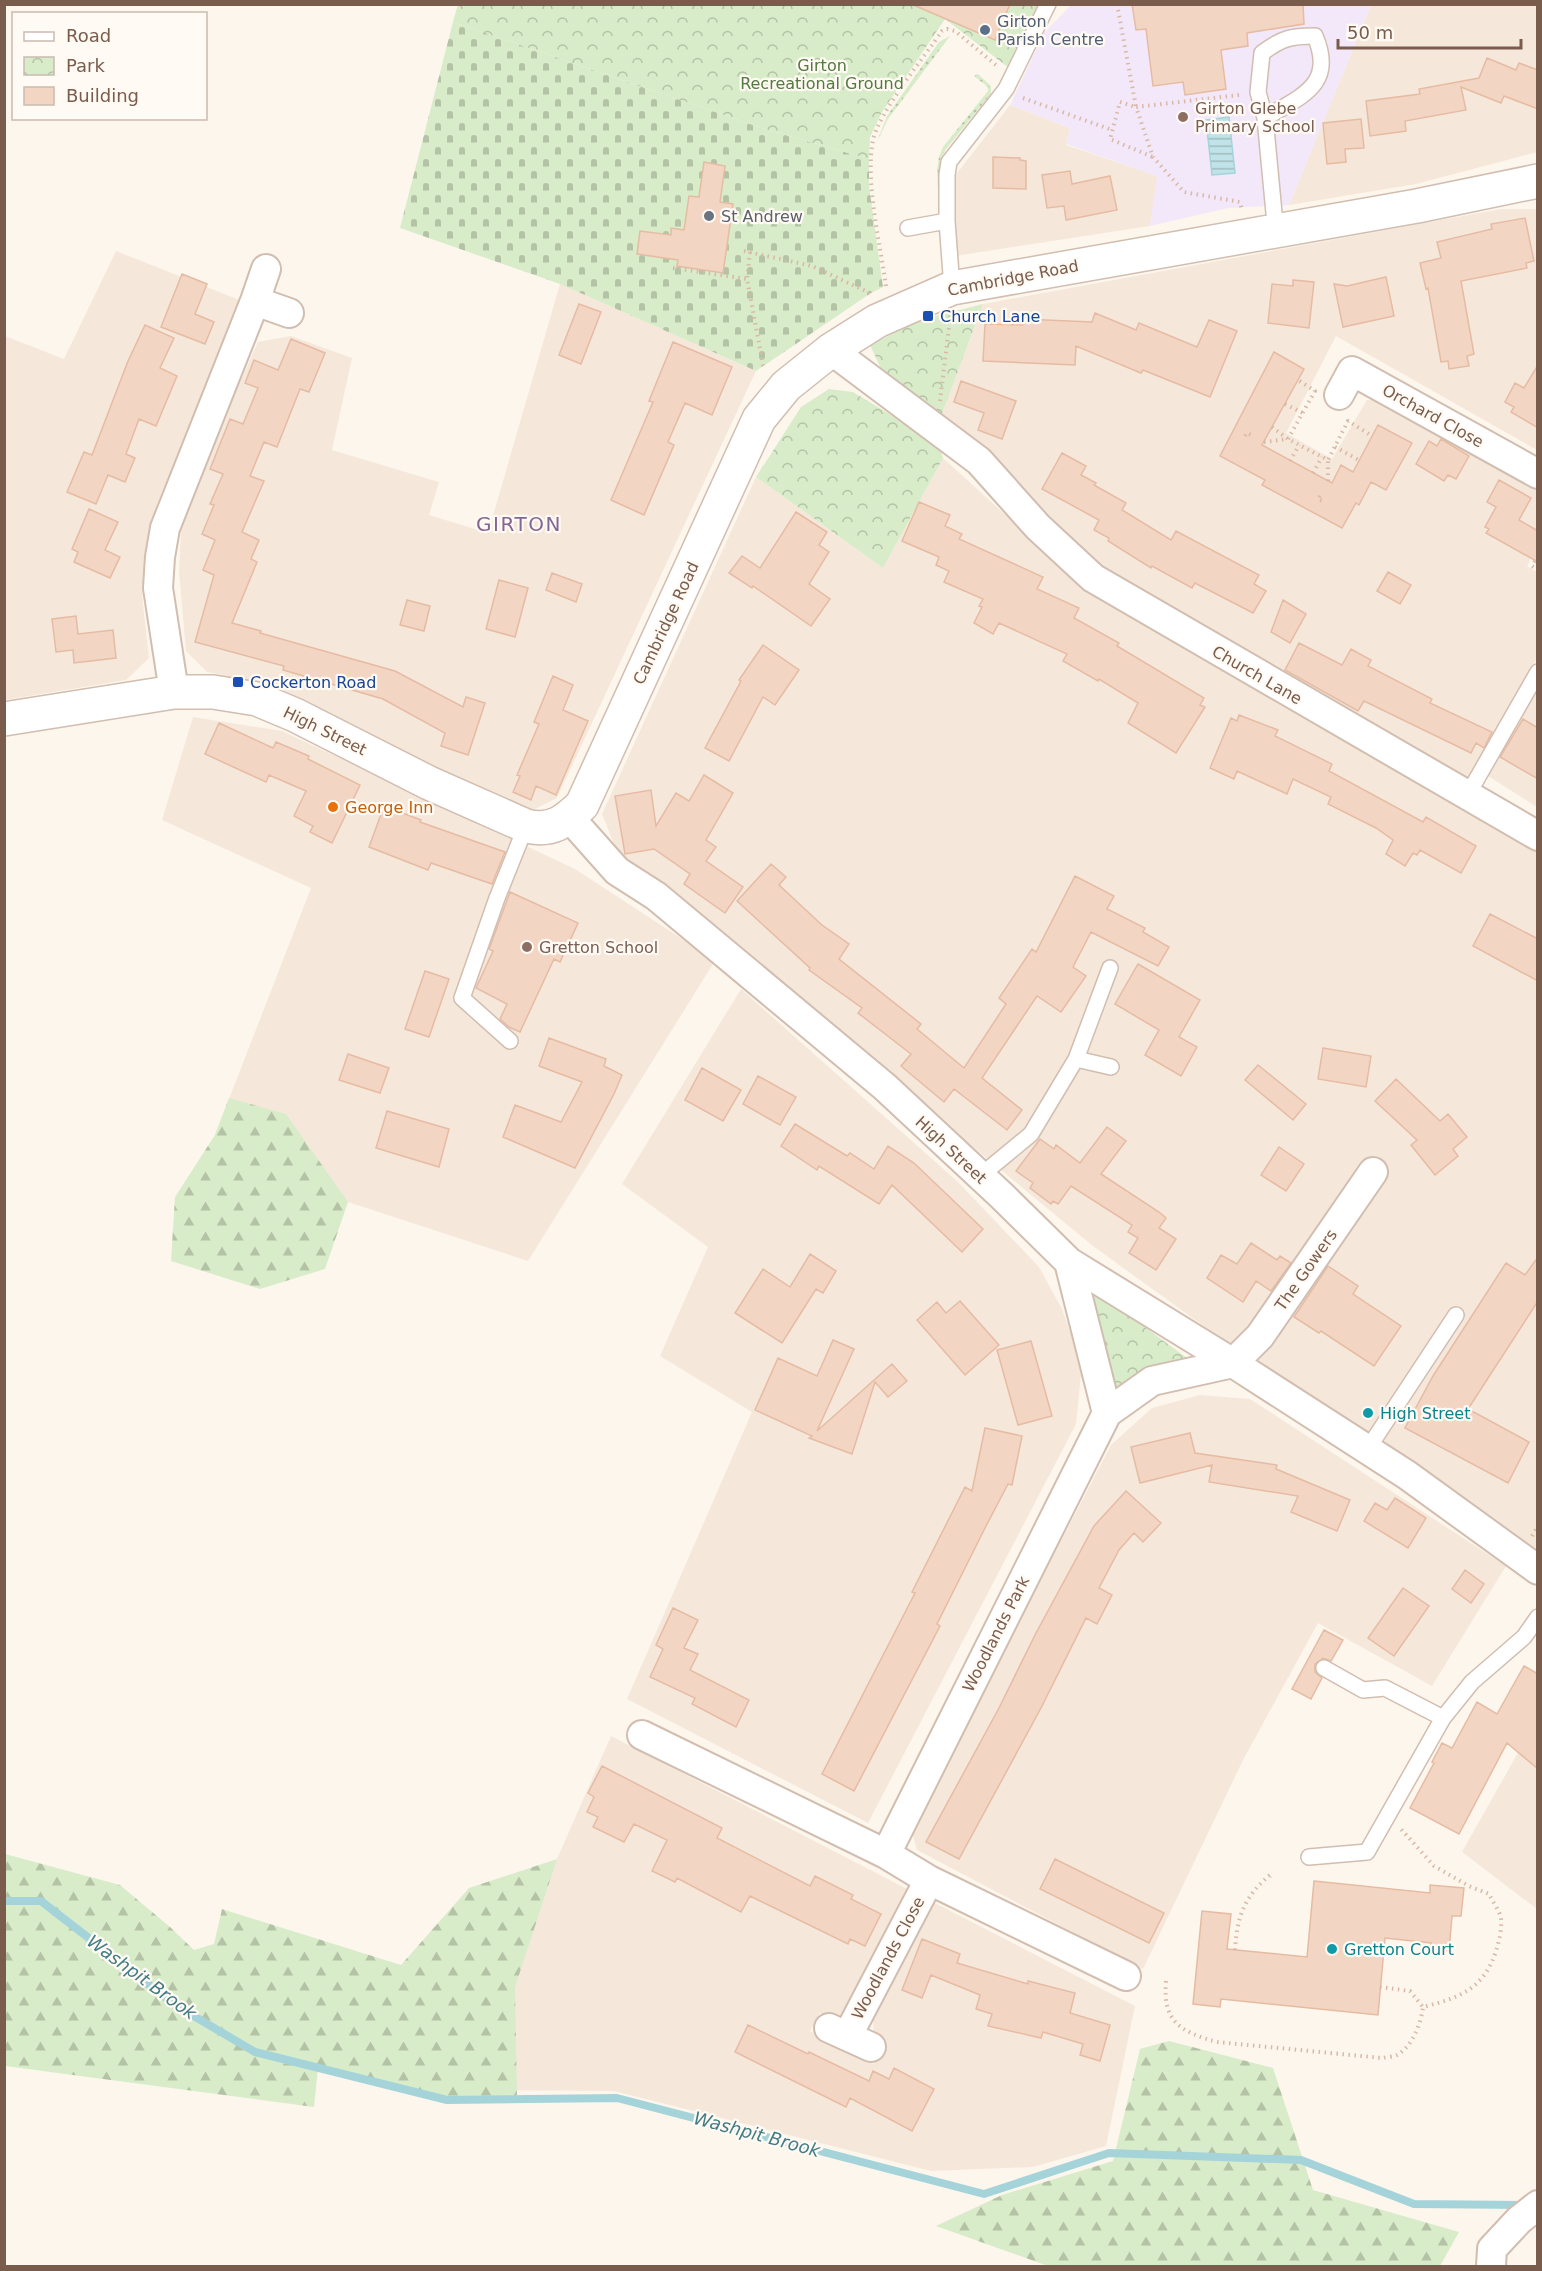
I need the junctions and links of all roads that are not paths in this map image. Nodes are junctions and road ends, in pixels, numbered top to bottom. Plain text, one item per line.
1 (1048, 4) edge
2 (1265, 118) junction
3 (1538, 181) edge
4 (947, 221) junction
5 (908, 228) dead end
6 (1278, 229) junction
7 (266, 269) dead end
8 (255, 301) junction
9 (951, 303) junction
10 (289, 313) dead end
11 (831, 350) junction
12 (1339, 395) dead end
13 (1538, 474) edge
14 (1538, 672) edge
15 (174, 692) junction
16 (4, 719) edge
17 (1467, 796) junction
18 (569, 817) junction
19 (526, 826) junction
20 (1538, 836) edge
21 (1110, 968) dead end
22 (510, 1041) dead end
23 (1076, 1059) junction
24 (1110, 1067) dead end
25 (1373, 1172) dead end
26 (979, 1177) junction
27 (1069, 1262) junction
28 (1456, 1315) dead end
29 (1233, 1363) junction
30 (1107, 1413) junction
31 (1367, 1450) junction
32 (1538, 1570) edge
33 (1538, 1617) edge
34 (1324, 1668) dead end
35 (1443, 1718) junction
36 (642, 1735) dead end
37 (886, 1854) junction
38 (1309, 1857) dead end
39 (929, 1880) junction
40 (1126, 1976) dead end
41 (849, 2037) dead end
42 (1528, 2212) edge
43 (1491, 2266) edge

1 - 4 lane
2 - 2 lane
2 - 6 lane
3 - 6 street, Cambridge Road
4 - 5 lane
4 - 9 lane
6 - 9 street, Cambridge Road
7 - 8 street
8 - 10 street
8 - 15 street
9 - 11 street, Cambridge Road
11 - 17 street, Church Lane
11 - 18 street, Cambridge Road
12 - 13 street, Orchard Close
14 - 17 lane
15 - 16 street, High Street
15 - 19 street, High Street
17 - 20 street, Church Lane
18 - 19 street, Cambridge Road
18 - 26 street, High Street
19 - 22 lane
21 - 23 lane
23 - 24 lane
23 - 26 lane
25 - 29 street, The Gowers
26 - 27 street, High Street
27 - 29 street, High Street
27 - 30 street
28 - 31 lane
29 - 30 street, Woodlands Park
29 - 31 street, High Street
30 - 37 street, Woodlands Park
31 - 32 street, High Street
33 - 35 lane
34 - 35 lane
35 - 38 lane
36 - 37 street
37 - 39 street
39 - 40 street
39 - 41 street, Woodlands Close
42 - 43 street

